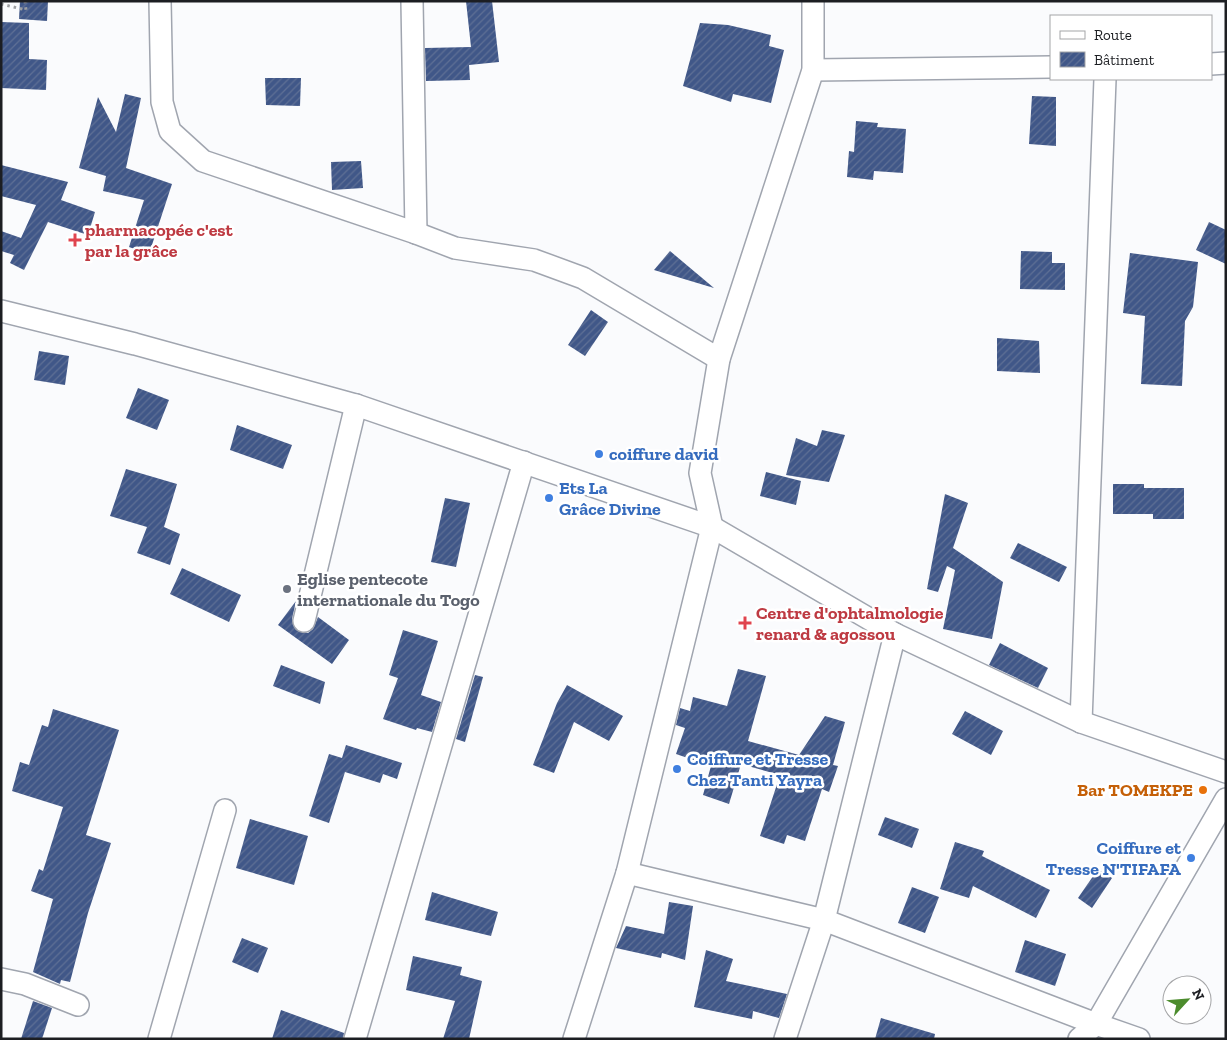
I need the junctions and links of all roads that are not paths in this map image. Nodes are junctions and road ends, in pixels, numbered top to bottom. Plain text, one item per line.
1 (160, 1) edge
2 (412, 1) edge
3 (813, 1) edge
4 (1212, 64) edge
5 (1226, 64) edge
6 (1050, 66) edge
7 (813, 70) junction
8 (1105, 80) edge
9 (416, 233) junction
10 (1, 311) edge
11 (719, 359) junction
12 (356, 405) junction
13 (524, 462) junction
14 (712, 526) junction
15 (304, 621) dead end
16 (895, 634) junction
17 (1081, 722) junction
18 (1226, 772) edge
19 (1226, 799) edge
20 (225, 810) dead end
21 (627, 873) junction
22 (824, 920) junction
23 (1, 979) edge
24 (78, 1005) dead end
25 (1096, 1024) junction
26 (159, 1039) edge
27 (355, 1039) edge
28 (574, 1039) edge
29 (784, 1039) edge
30 (1079, 1039) edge
31 (1139, 1039) edge

1 - 9 street
2 - 9 street
3 - 7 street
4 - 5 street
6 - 7 street
7 - 11 street
8 - 17 street
9 - 11 street
10 - 12 street
11 - 14 street
12 - 13 street
12 - 15 street
13 - 14 street
13 - 27 street
14 - 16 street
14 - 21 street
16 - 17 street
16 - 22 street
17 - 18 street
19 - 25 street
20 - 26 street
21 - 22 street
21 - 28 street
22 - 25 street
22 - 29 street
23 - 24 street
25 - 30 street
25 - 31 street

